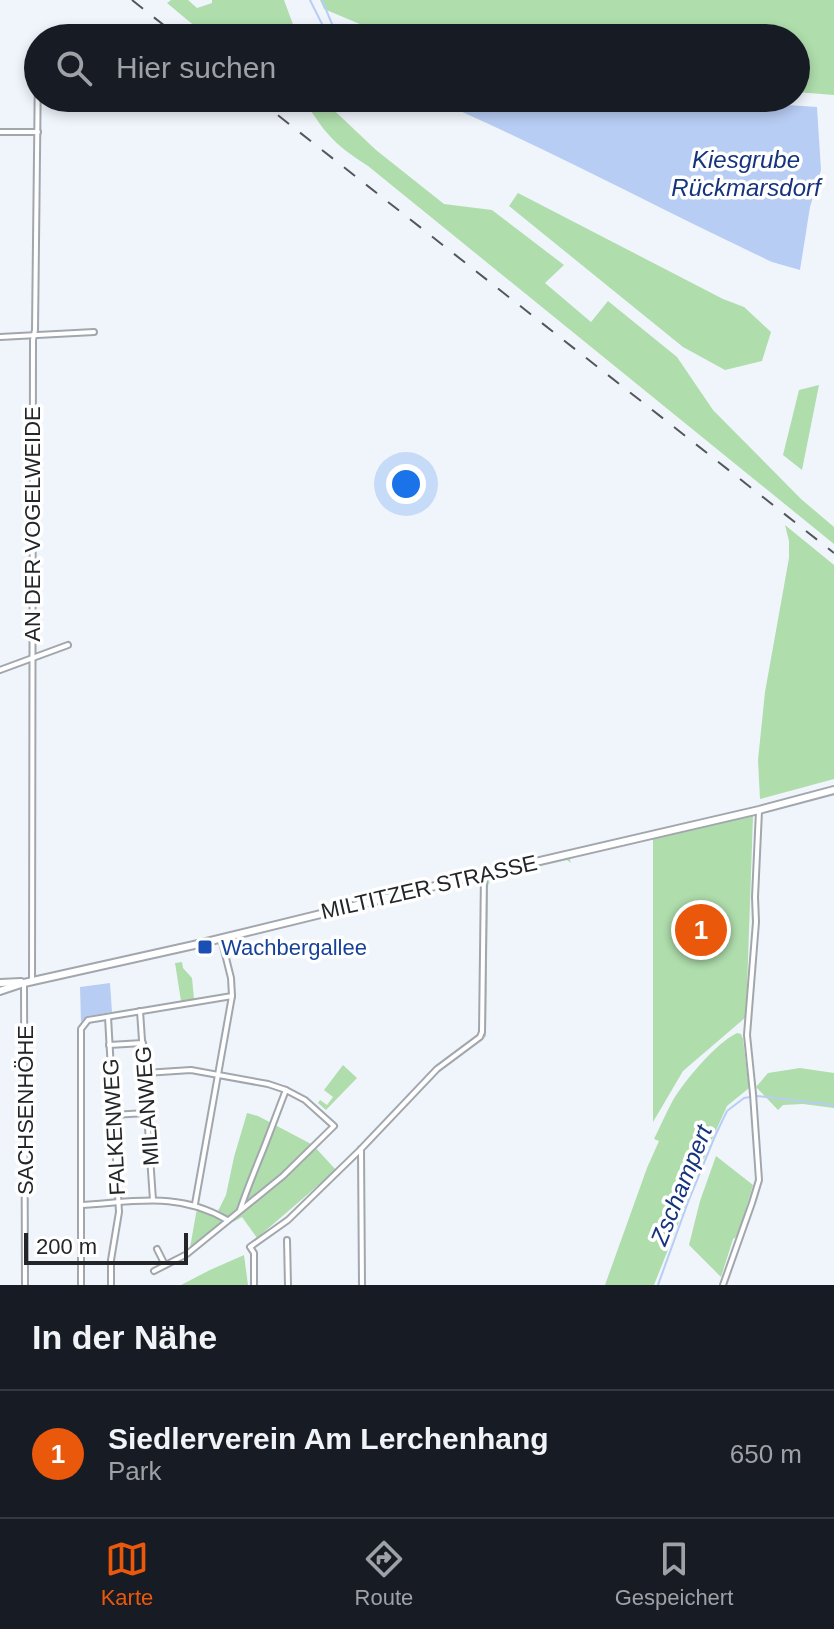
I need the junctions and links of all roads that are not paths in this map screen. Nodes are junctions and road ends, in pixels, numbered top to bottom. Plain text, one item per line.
1 (38, 112) edge
2 (0, 132) edge
3 (38, 132) junction
4 (94, 332) dead end
5 (34, 335) junction
6 (0, 337) edge
7 (68, 645) dead end
8 (32, 659) junction
9 (0, 670) edge
10 (834, 790) edge
11 (759, 810) junction
12 (484, 874) junction
13 (221, 938) junction
14 (28, 982) junction
15 (0, 983) edge
16 (0, 991) edge
17 (232, 996) junction
18 (140, 1011) junction
19 (108, 1017) junction
20 (143, 1043) junction
21 (109, 1045) junction
22 (145, 1073) junction
23 (219, 1075) junction
24 (286, 1090) junction
25 (147, 1113) junction
26 (113, 1115) junction
27 (361, 1149) junction
28 (153, 1200) junction
29 (118, 1203) junction
30 (195, 1204) junction
31 (81, 1205) junction
32 (240, 1211) junction
33 (228, 1220) junction
34 (287, 1240) dead end
35 (157, 1249) dead end
36 (165, 1265) junction
37 (154, 1271) dead end
38 (25, 1285) edge
39 (81, 1285) edge
40 (111, 1285) edge
41 (254, 1285) edge
42 (288, 1285) edge
43 (362, 1285) edge
44 (723, 1285) edge

1 - 3 street, AN DER VOGELWEIDE
2 - 3 street
3 - 5 street, AN DER VOGELWEIDE
4 - 5 street
5 - 6 street
5 - 8 street, AN DER VOGELWEIDE
7 - 8 street
8 - 9 street
8 - 14 street, AN DER VOGELWEIDE
10 - 11 street, MILTITZER STRASSE
11 - 12 street, MILTITZER STRASSE
11 - 44 street
12 - 13 street, MILTITZER STRASSE
12 - 27 street
13 - 14 street, MILTITZER STRASSE
13 - 17 street
14 - 15 street, MILTITZER STRASSE
14 - 16 street, MILTITZER STRASSE
14 - 38 street, SACHSENHÖHE
17 - 18 street
17 - 23 street
18 - 19 street
18 - 20 street, MILANWEG
19 - 21 street, FALKENWEG
19 - 31 street
20 - 21 street
20 - 22 street, MILANWEG
21 - 26 street, FALKENWEG
22 - 23 street
22 - 25 street, MILANWEG
23 - 24 street
23 - 30 street
24 - 32 street
24 - 32 street
25 - 26 street
25 - 28 street, MILANWEG
26 - 29 street, FALKENWEG
27 - 41 street
27 - 43 street
28 - 29 street
28 - 30 street
29 - 31 street
29 - 40 street, FALKENWEG
30 - 33 street
31 - 39 street
32 - 33 street
33 - 36 street
34 - 42 street
35 - 36 street
36 - 37 street

